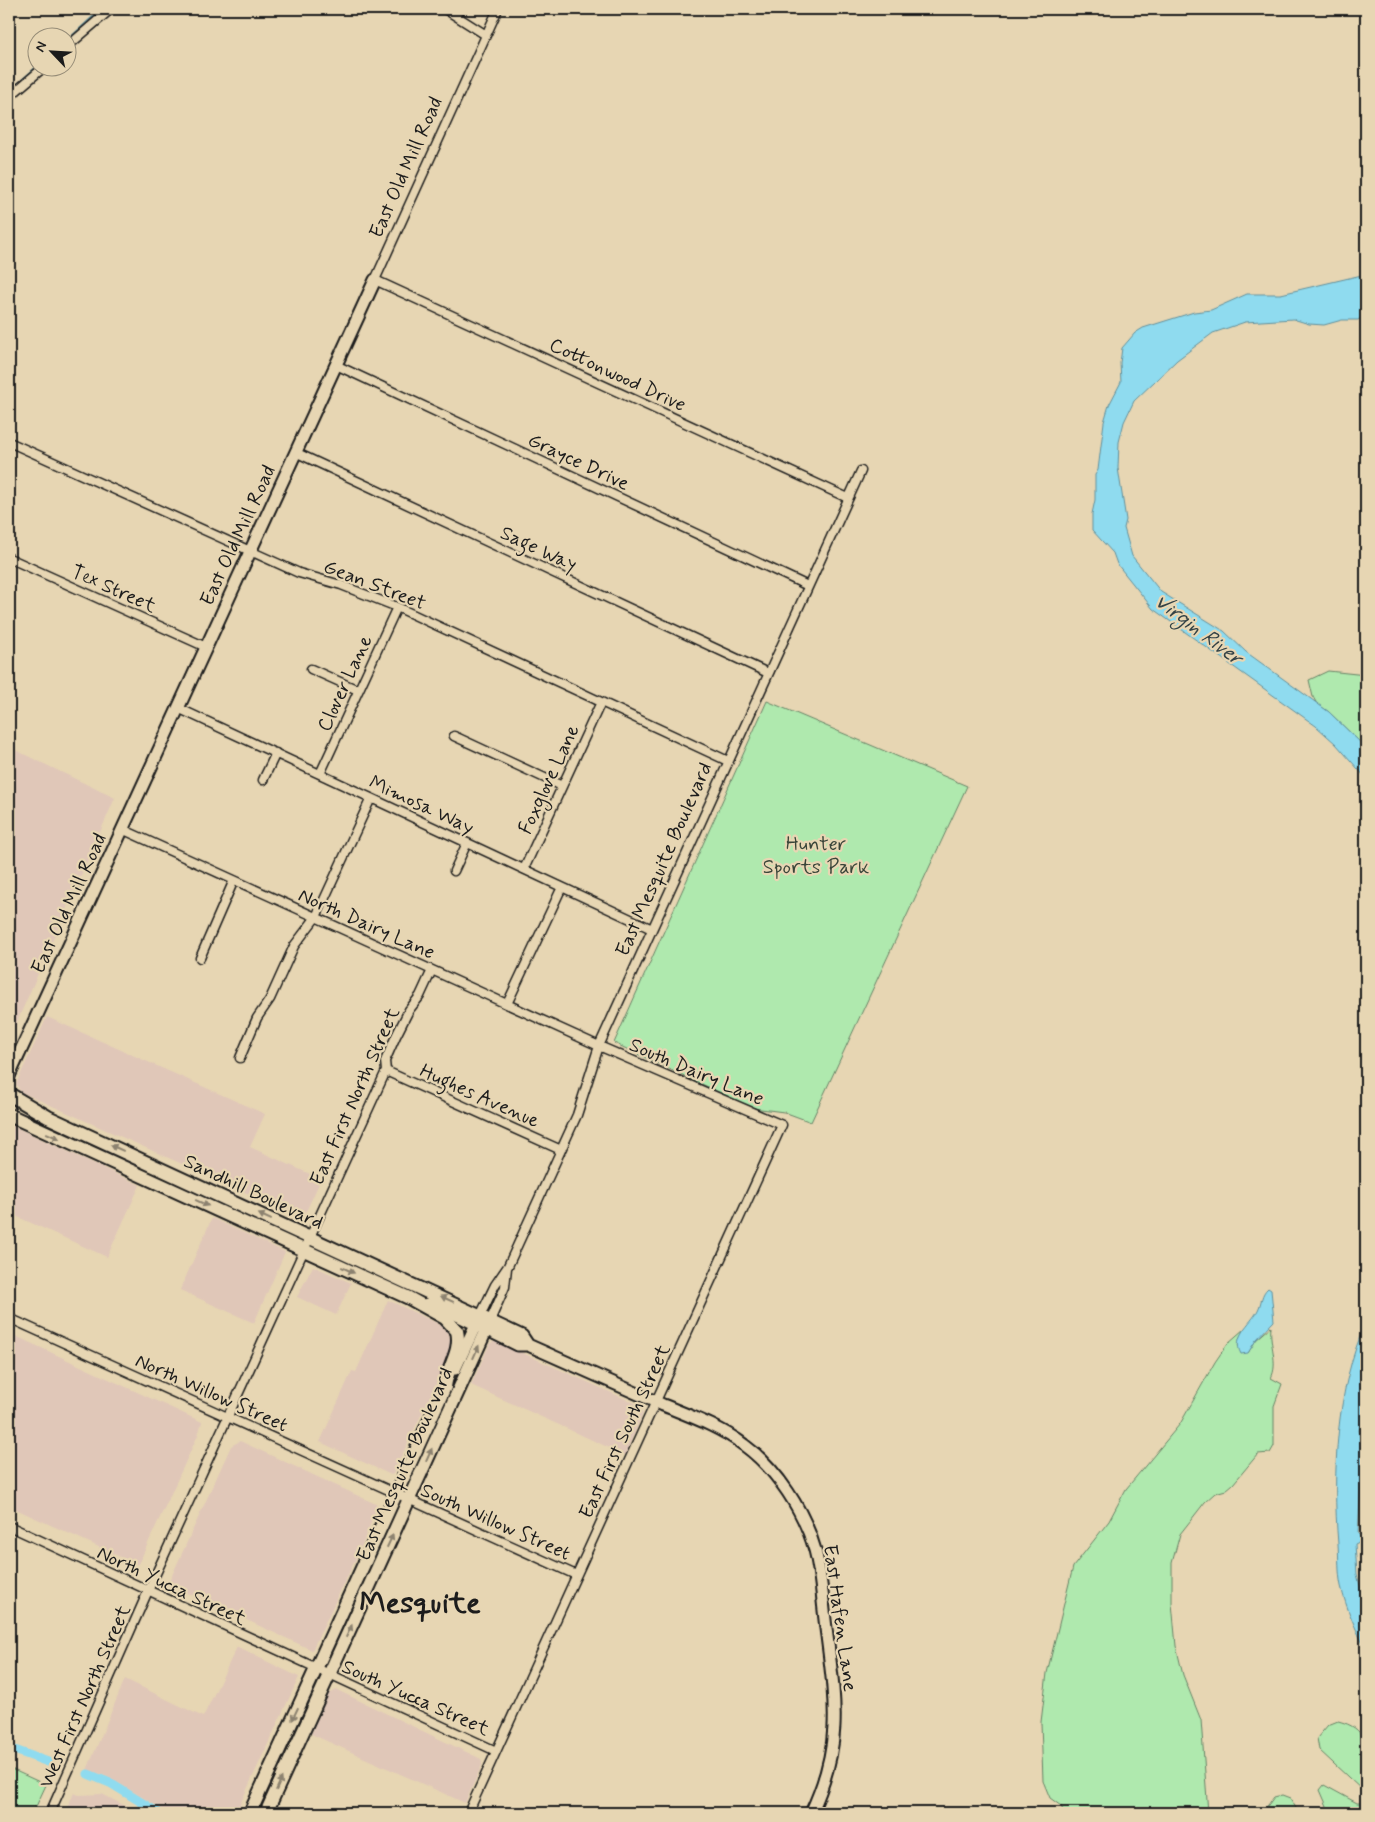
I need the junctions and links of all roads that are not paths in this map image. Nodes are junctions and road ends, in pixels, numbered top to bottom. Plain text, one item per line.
1 (111, 9) edge
2 (445, 9) edge
3 (498, 9) edge
4 (486, 35) junction
5 (78, 37) edge
6 (31, 78) edge
7 (9, 97) edge
8 (375, 280) junction
9 (336, 365) junction
10 (9, 442) edge
11 (296, 452) junction
12 (861, 471) dead end
13 (848, 498) junction
14 (250, 552) junction
15 (9, 558) edge
16 (808, 586) junction
17 (397, 607) junction
18 (206, 647) junction
19 (311, 669) dead end
20 (768, 673) junction
21 (358, 690) junction
22 (601, 702) junction
23 (178, 708) junction
24 (454, 736) dead end
25 (276, 753) junction
26 (728, 761) junction
27 (320, 774) junction
28 (263, 780) dead end
29 (562, 786) junction
30 (371, 798) junction
31 (122, 829) junction
32 (467, 843) junction
33 (524, 870) junction
34 (454, 871) dead end
35 (234, 880) junction
36 (562, 887) junction
37 (316, 918) junction
38 (652, 930) junction
39 (200, 958) dead end
40 (432, 970) junction
41 (507, 1004) junction
42 (599, 1046) junction
43 (240, 1058) dead end
44 (386, 1071) junction
45 (9, 1076) edge
46 (9, 1094) edge
47 (9, 1115) edge
48 (782, 1125) joint
49 (561, 1150) junction
50 (125, 1168) junction
51 (193, 1183) junction
52 (307, 1243) junction
53 (409, 1298) junction
54 (9, 1318) edge
55 (483, 1323) junction
56 (445, 1387) junction
57 (656, 1401) junction
58 (228, 1417) junction
59 (403, 1496) junction
60 (9, 1526) edge
61 (576, 1575) junction
62 (148, 1591) junction
63 (322, 1673) junction
64 (496, 1751) junction
65 (50, 1813) edge
66 (250, 1813) edge
67 (266, 1813) edge
68 (468, 1813) edge
69 (811, 1813) edge

1 - 5 street
2 - 4 street
3 - 4 street, East Old Mill Road
4 - 8 street, East Old Mill Road
6 - 7 street
8 - 9 street, East Old Mill Road
8 - 13 street, Cottonwood Drive
9 - 11 street, East Old Mill Road
9 - 16 street, Grayce Drive
10 - 14 street, Gean Street
11 - 14 street, East Old Mill Road
11 - 20 street, Sage Way
12 - 13 street, East Mesquite Boulevard
13 - 16 street, East Mesquite Boulevard
14 - 17 street, Gean Street
14 - 18 street, East Old Mill Road
15 - 18 street, Tex Street
16 - 20 street, East Mesquite Boulevard
17 - 21 street, Clover Lane
17 - 22 street, Gean Street
18 - 23 street, East Old Mill Road
19 - 21 street
20 - 26 street, East Mesquite Boulevard
21 - 27 street, Clover Lane
22 - 26 street, Gean Street
22 - 29 street, Foxglove Lane
23 - 25 street, Mimosa Way
23 - 31 street, East Old Mill Road
24 - 29 street
25 - 27 street, Mimosa Way
25 - 28 street
26 - 38 street, East Mesquite Boulevard
27 - 30 street, Mimosa Way
29 - 33 street, Foxglove Lane
30 - 32 street, Mimosa Way
30 - 37 street
31 - 35 street, North Dairy Lane
31 - 45 street, East Old Mill Road
32 - 33 street, Mimosa Way
32 - 34 street
33 - 36 street, Mimosa Way
35 - 37 street, North Dairy Lane
35 - 39 street
36 - 38 street, Mimosa Way
36 - 41 street
37 - 40 street, North Dairy Lane
37 - 43 street
38 - 42 street, East Mesquite Boulevard
40 - 41 street, North Dairy Lane
40 - 44 street, East First North Street
41 - 42 street, North Dairy Lane
42 - 48 street, South Dairy Lane
42 - 49 street, East Mesquite Boulevard
44 - 49 street, Hughes Avenue
44 - 52 street, East First North Street
51 -> 46 main road, Sandhill Boulevard
47 -> 50 main road, Sandhill Boulevard
48 - 57 street, East First South Street
49 - 55 street, East Mesquite Boulevard
50 - 51 main road
50 -> 52 main road, Sandhill Boulevard
52 -> 51 main road, Sandhill Boulevard
52 -> 53 main road, Sandhill Boulevard
55 -> 52 main road, Sandhill Boulevard
52 - 58 street, East First North Street
53 - 55 street, Sandhill Boulevard
53 - 56 main road
54 - 58 street, North Willow Street
55 - 56 street, East Mesquite Boulevard
55 - 57 street, East Hafen Lane
59 -> 55 main road, East Mesquite Boulevard
56 - 59 main road, East Mesquite Boulevard
57 - 61 street, East First South Street
57 - 69 street, East Hafen Lane
58 - 59 street, North Willow Street
58 - 62 street, East First North Street
59 - 61 street, South Willow Street
59 - 63 main road, East Mesquite Boulevard
60 - 62 street, North Yucca Street
61 - 64 street, East First South Street
62 - 63 street, North Yucca Street
62 - 65 street, West First North Street
63 - 64 street, South Yucca Street
63 -> 66 main road
67 -> 63 main road
64 - 68 street, East First South Street

